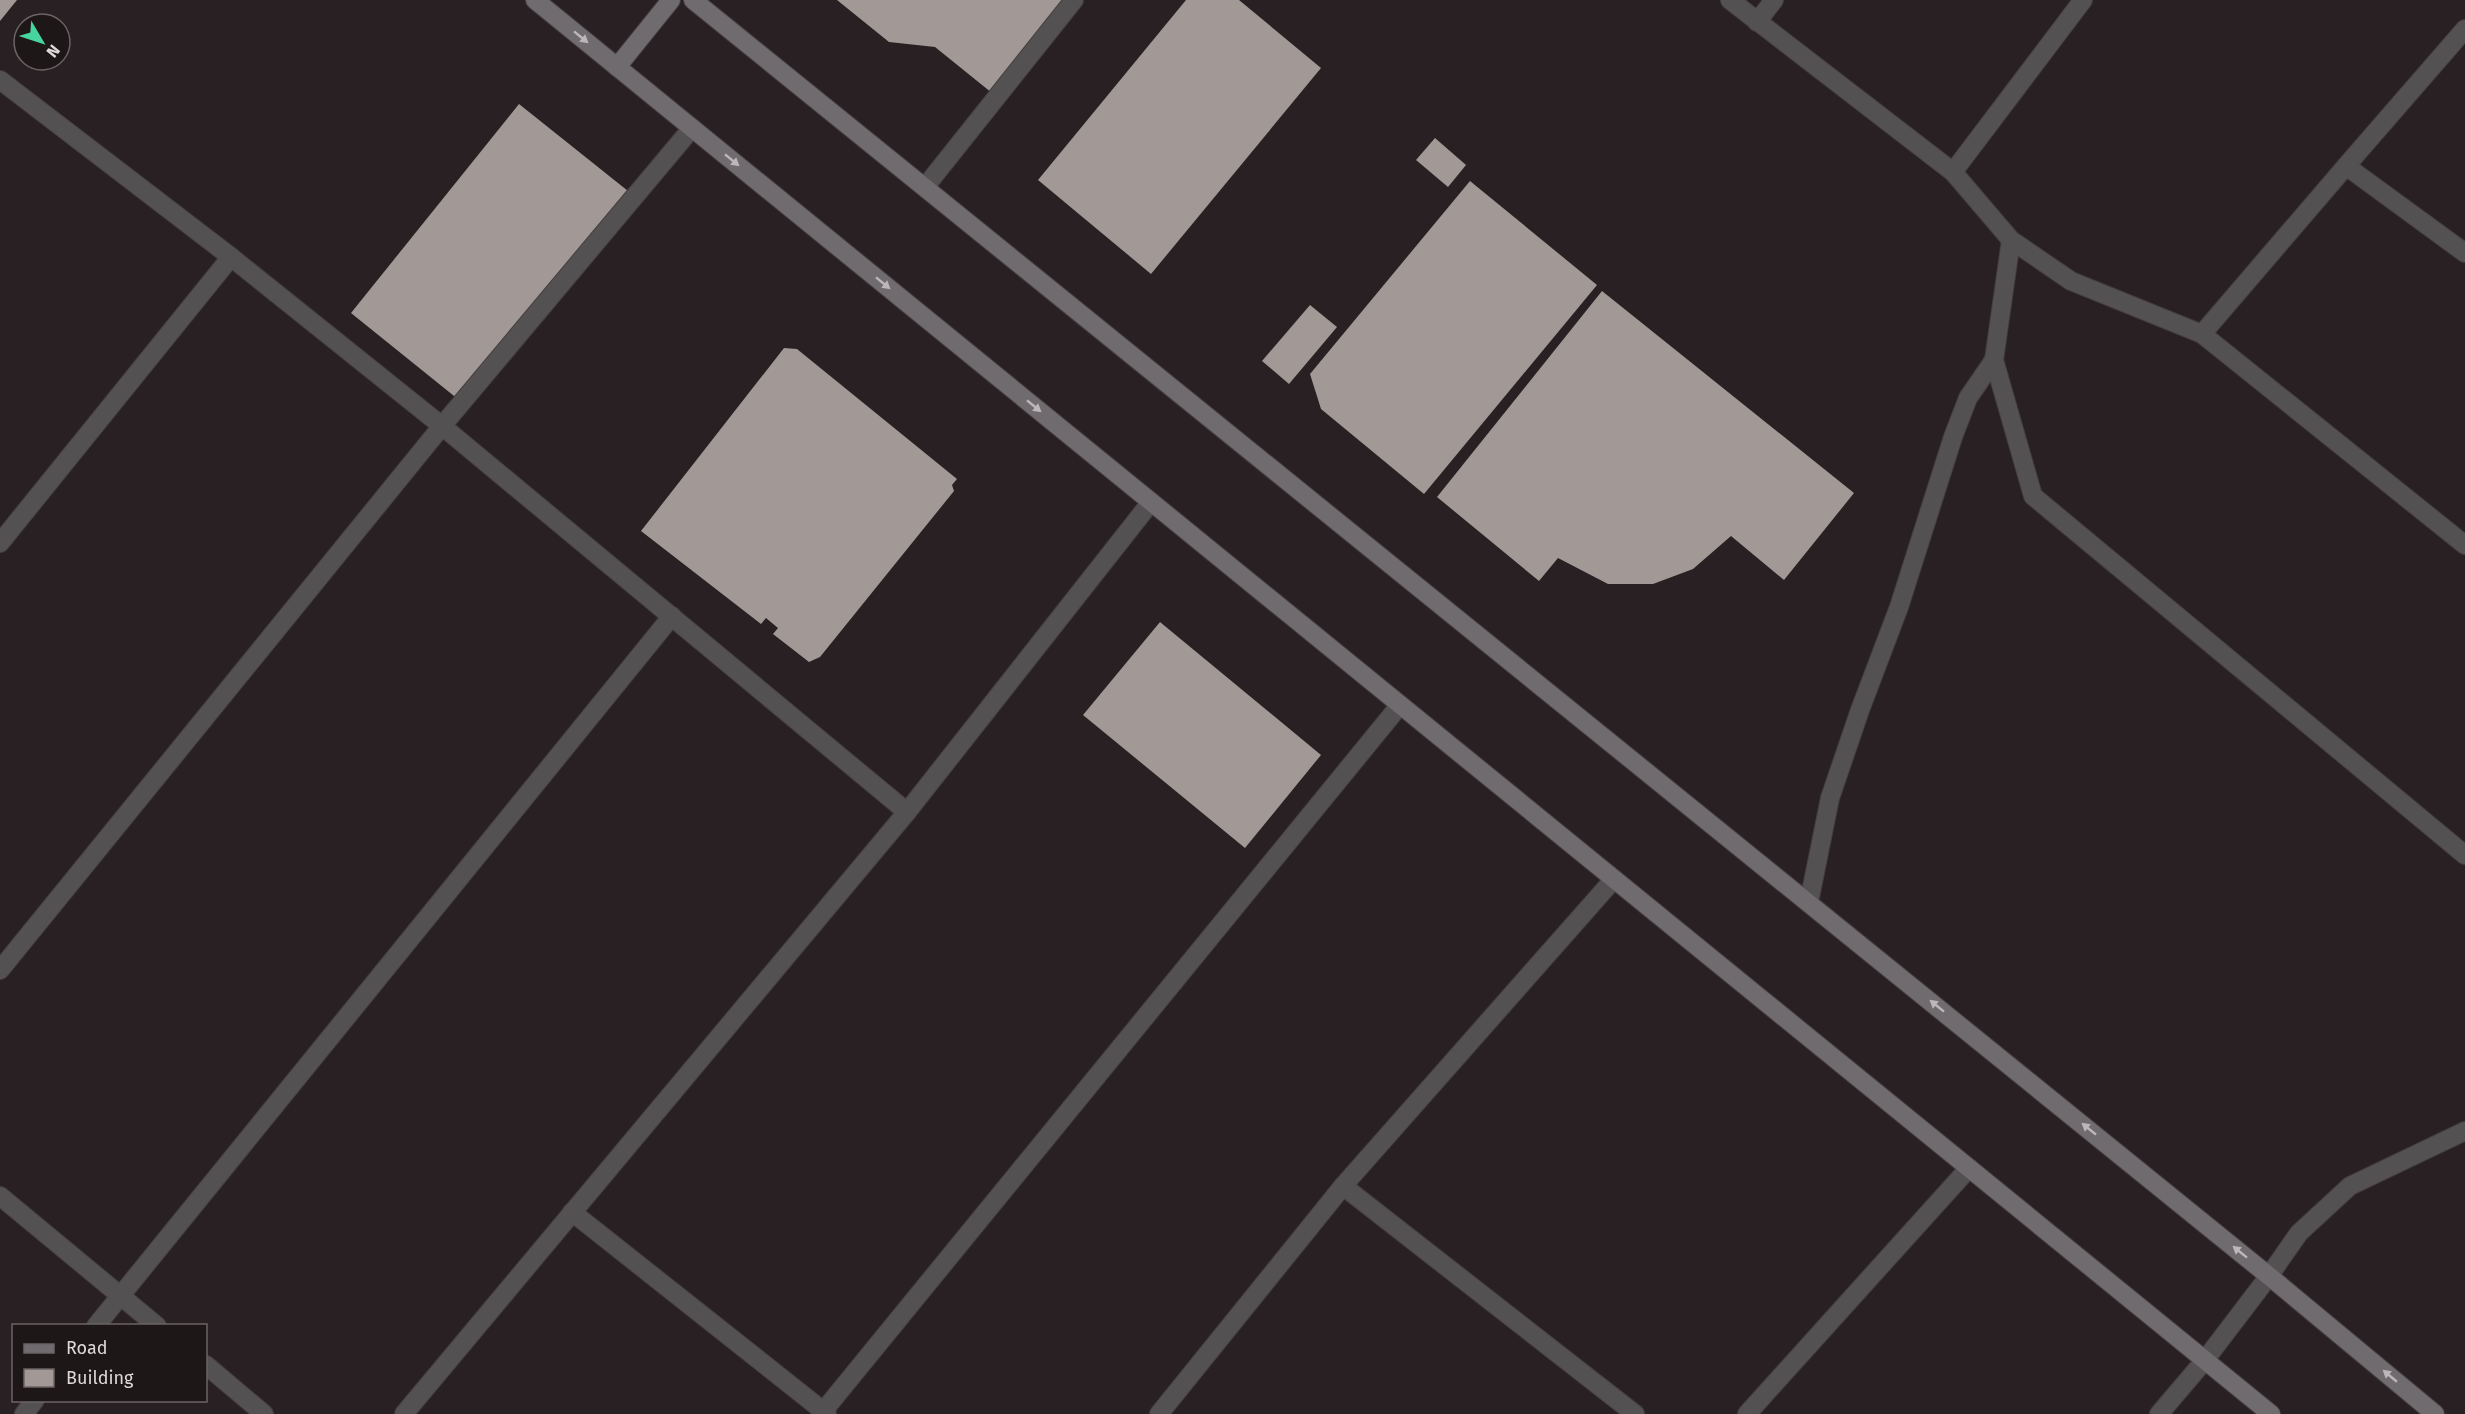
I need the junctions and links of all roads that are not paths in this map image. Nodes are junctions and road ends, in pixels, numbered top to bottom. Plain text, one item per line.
1 (535, 0) edge
2 (671, 0) edge
3 (693, 0) edge
4 (1074, 0) edge
5 (1730, 0) edge
6 (1774, 0) edge
7 (2083, 0) edge
8 (1757, 22) junction
9 (2465, 29) edge
10 (617, 67) junction
11 (0, 80) edge
12 (692, 128) junction
13 (2346, 166) junction
14 (1953, 172) junction
15 (925, 187) junction
16 (2011, 240) junction
17 (2465, 253) edge
18 (231, 256) junction
19 (2202, 334) junction
20 (1994, 360) junction
21 (442, 426) junction
22 (1152, 502) junction
23 (0, 543) edge
24 (2465, 545) edge
25 (672, 616) junction
26 (1400, 705) junction
27 (907, 812) junction
28 (2462, 846) edge
29 (1614, 879) junction
30 (1809, 902) junction
31 (0, 969) edge
32 (2465, 1131) edge
33 (1969, 1168) junction
34 (1343, 1186) junction
35 (0, 1196) edge
36 (572, 1212) junction
37 (2269, 1276) junction
38 (120, 1295) junction
39 (98, 1324) edge
40 (155, 1324) edge
41 (2205, 1360) junction
42 (207, 1366) edge
43 (34, 1402) edge
44 (824, 1413) edge
45 (24, 1414) edge
46 (264, 1414) edge
47 (404, 1414) edge
48 (1159, 1414) edge
49 (1635, 1414) edge
50 (1746, 1414) edge
51 (2158, 1414) edge
52 (2271, 1414) edge
53 (2435, 1414) edge

1 -> 10 main road
2 - 10 main road
3 - 15 main road
4 - 15 street
5 - 8 street
6 - 8 street
7 - 14 street
8 - 14 street
9 - 13 street
10 - 12 main road
11 - 18 street
12 - 21 street
12 -> 22 main road
13 - 17 street
13 - 19 street
14 - 16 street
15 - 30 main road
16 - 19 street
16 - 20 street
18 - 21 street
18 - 23 street
19 - 24 street
20 - 28 street
20 - 30 street
21 - 25 street
21 - 31 street
22 - 26 main road
22 - 27 street
25 - 27 street
25 - 38 street
26 - 29 main road
26 - 44 street
27 - 36 street
29 - 33 main road
29 - 34 street
37 -> 30 main road
32 - 37 street
33 - 41 main road
33 - 50 street
34 - 48 street
34 - 49 street
35 - 38 street
36 - 44 street
36 - 47 street
37 - 41 street
53 -> 37 main road
38 - 39 street
38 - 40 street
41 - 51 street
41 - 52 main road
42 - 46 street
43 - 45 street

